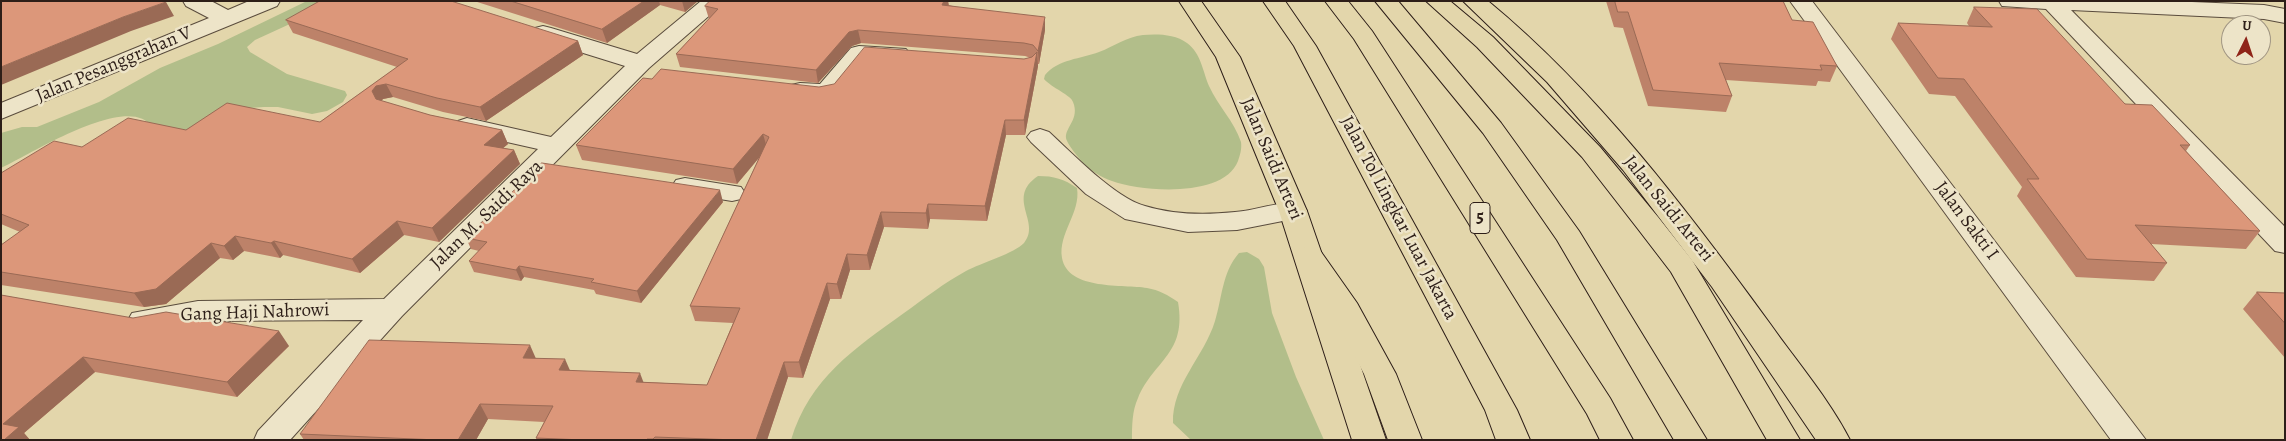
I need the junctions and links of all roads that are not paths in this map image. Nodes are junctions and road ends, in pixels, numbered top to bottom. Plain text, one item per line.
1 (194, 1) edge
2 (269, 1) edge
3 (715, 1) edge
4 (1190, 1) edge
5 (1274, 1) edge
6 (1336, 1) edge
7 (1386, 1) edge
8 (1437, 1) edge
9 (1474, 1) edge
10 (1802, 1) edge
11 (2010, 1) edge
12 (2052, 3) junction
13 (2285, 16) edge
14 (227, 18) junction
15 (519, 25) edge
16 (921, 56) edge
17 (646, 69) junction
18 (783, 88) edge
19 (1, 112) edge
20 (446, 122) edge
21 (1040, 137) dead end
22 (556, 159) junction
23 (665, 183) edge
24 (732, 194) dead end
25 (1293, 211) junction
26 (2285, 244) edge
27 (1309, 256) junction
28 (391, 309) junction
29 (113, 316) edge
30 (270, 440) edge
31 (1369, 440) edge
32 (1405, 440) edge
33 (1513, 440) edge
34 (1617, 440) edge
35 (1691, 440) edge
36 (1784, 440) edge
37 (1834, 440) edge
38 (2130, 440) edge

1 - 14 street
2 - 14 street, Jalan Pesanggrahan V
3 - 17 street, Jalan M. Saidi Raya
4 - 25 main road, Jalan Saidi Arteri
5 - 33 main road, Jalan Tol Lingkar Luar Jakarta
6 - 34 main road, 5
7 - 35 main road
8 - 36 main road
9 - 37 main road, Jalan Saidi Arteri
10 - 38 street, Jalan Sakti I
11 - 12 street
12 - 13 street
12 - 26 street
14 - 19 street, Jalan Pesanggrahan V
15 - 17 street
16 - 18 street
17 - 22 street, Jalan M. Saidi Raya
20 - 22 street
21 - 25 street
22 - 28 street, Jalan M. Saidi Raya
23 - 24 street
25 - 27 main road, Jalan Saidi Arteri
27 - 31 main road, Jalan Saidi Arteri
27 - 32 main road
28 - 29 street, Gang Haji Nahrowi
28 - 30 street, Jalan M. Saidi Raya

